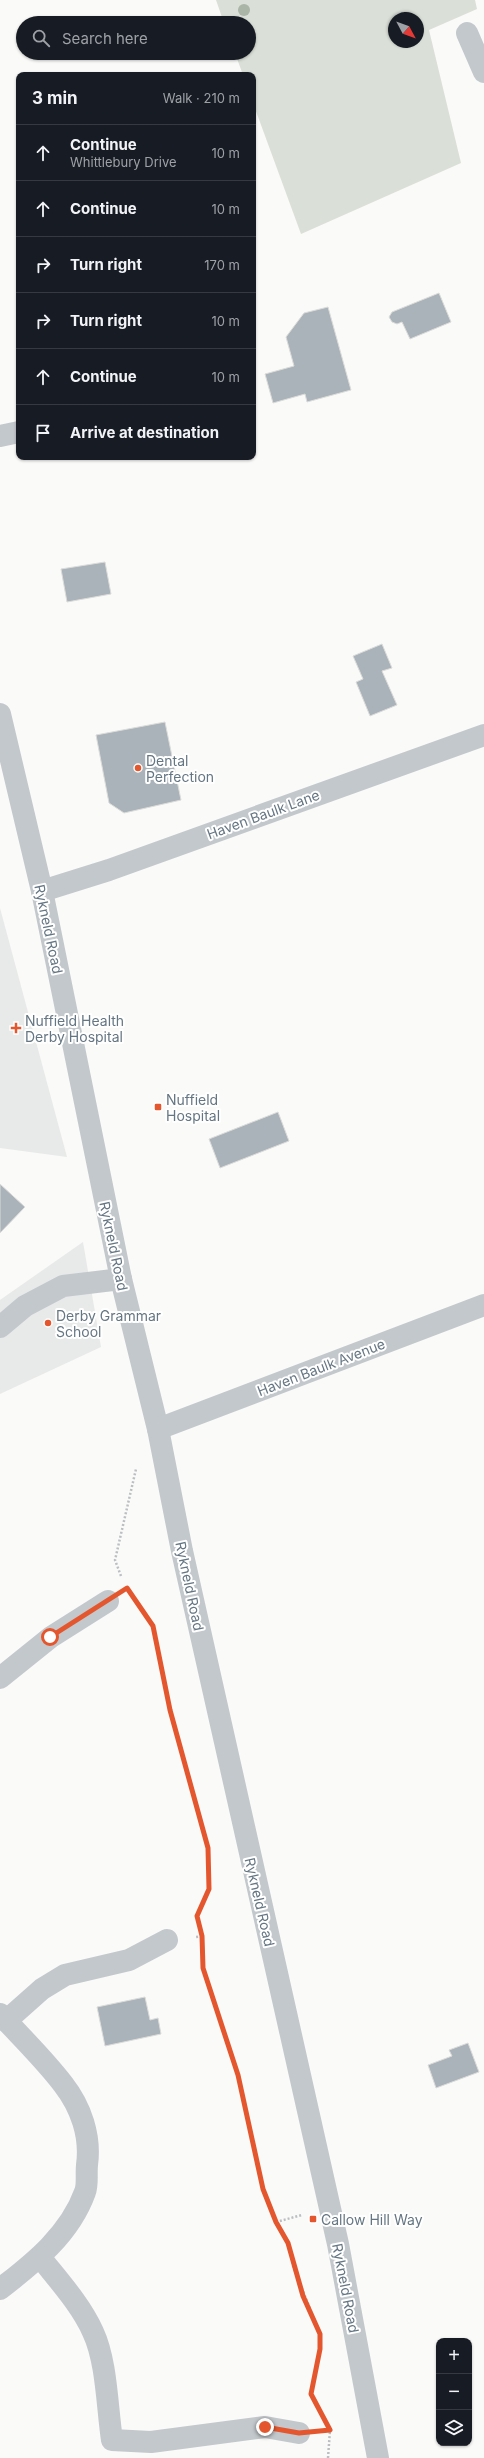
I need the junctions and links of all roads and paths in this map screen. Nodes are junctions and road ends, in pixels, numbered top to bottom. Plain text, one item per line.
1 (467, 33) dead end
2 (484, 72) edge
3 (16, 433) edge
4 (0, 436) edge
5 (0, 714) edge
6 (484, 735) edge
7 (8, 788) edge
8 (42, 891) junction
9 (121, 1279) junction
10 (484, 1305) edge
11 (0, 1327) edge
12 (158, 1429) junction
13 (127, 1588) junction
14 (108, 1601) joint
15 (0, 1678) edge
16 (202, 1936) junction
17 (167, 1940) joint
18 (3, 2017) edge
19 (40, 2258) junction
20 (0, 2289) edge
21 (324, 2418) dead end
22 (327, 2424) dead end
23 (330, 2430) junction
24 (299, 2433) joint
25 (328, 2458) edge
26 (378, 2458) edge

1 - 2 street
3 - 4 street
5 - 7 street, Rykneld Road
6 - 8 street, Haven Baulk Lane
7 - 8 street, Rykneld Road
8 - 9 street, Rykneld Road
9 - 11 street
9 - 12 street, Rykneld Road
10 - 12 street, Haven Baulk Avenue
12 - 13 path
12 - 26 street, Rykneld Road
13 - 14 path
13 - 16 path
14 - 15 street
16 - 17 path
16 - 21 path
17 - 18 street
18 - 19 street
19 - 20 street
19 - 24 street
22 - 23 path
23 - 24 path
23 - 25 path

